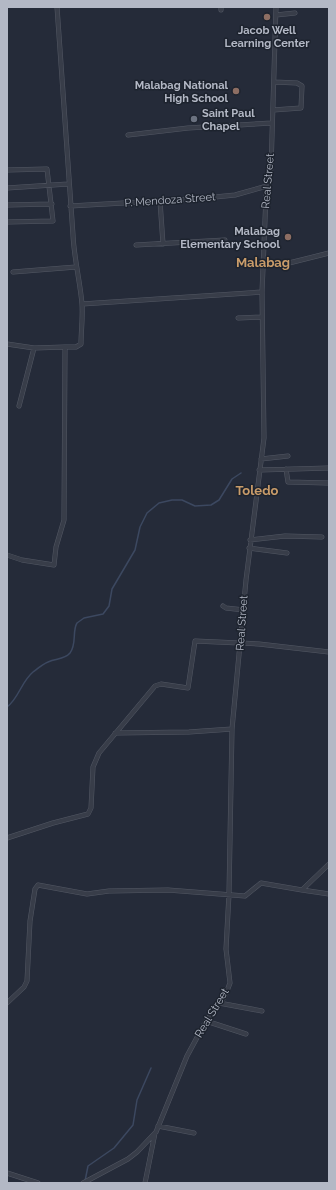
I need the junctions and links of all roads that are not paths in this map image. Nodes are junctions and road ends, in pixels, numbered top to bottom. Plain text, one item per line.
1 (57, 7) edge
2 (276, 7) edge
3 (295, 13) dead end
4 (276, 16) junction
5 (274, 82) junction
6 (273, 110) junction
7 (272, 123) junction
8 (128, 135) dead end
9 (7, 170) edge
10 (68, 184) junction
11 (49, 186) junction
12 (267, 186) junction
13 (7, 188) edge
14 (160, 201) junction
15 (52, 204) junction
16 (7, 206) edge
17 (70, 206) junction
18 (7, 222) edge
19 (225, 240) dead end
20 (163, 244) junction
21 (136, 245) dead end
22 (329, 253) edge
23 (263, 262) junction
24 (76, 267) junction
25 (13, 272) dead end
26 (262, 292) junction
27 (82, 304) junction
28 (238, 318) dead end
29 (262, 318) junction
30 (7, 344) edge
31 (65, 347) junction
32 (34, 348) junction
33 (19, 406) dead end
34 (288, 456) dead end
35 (261, 459) junction
36 (329, 468) edge
37 (286, 469) junction
38 (259, 470) junction
39 (328, 483) dead end
40 (322, 537) dead end
41 (250, 540) junction
42 (250, 548) junction
43 (287, 553) dead end
44 (7, 555) edge
45 (224, 606) dead end
46 (244, 610) junction
47 (241, 644) junction
48 (329, 652) edge
49 (232, 729) junction
50 (115, 733) junction
51 (7, 838) edge
52 (329, 864) edge
53 (302, 890) junction
54 (230, 894) junction
55 (329, 894) edge
56 (7, 1003) edge
57 (219, 1003) junction
58 (262, 1011) dead end
59 (206, 1021) junction
60 (246, 1034) dead end
61 (158, 1126) junction
62 (156, 1132) junction
63 (194, 1133) dead end
64 (7, 1173) edge
65 (38, 1183) edge
66 (82, 1183) edge
67 (145, 1183) edge

1 - 10 street
2 - 4 street, Real Street
3 - 4 street
4 - 5 street, Real Street
5 - 6 street, Real Street
5 - 6 street
6 - 7 street, Real Street
7 - 8 street
7 - 12 street, Real Street
9 - 11 street
10 - 11 street
10 - 17 street
11 - 13 street
11 - 15 street
12 - 14 street, P. Mendoza Street
12 - 23 street, Real Street
14 - 17 street, P. Mendoza Street
14 - 20 street
15 - 16 street
15 - 18 street
17 - 24 street
19 - 20 street
20 - 21 street
22 - 23 street
23 - 26 street, Real Street
24 - 25 street
24 - 27 street
26 - 27 street
26 - 29 street, Real Street
27 - 31 street
28 - 29 street
29 - 35 street, Real Street
30 - 32 street
31 - 32 street
31 - 44 street
32 - 33 street
34 - 35 street
35 - 38 street, Real Street
36 - 37 street
37 - 38 street
37 - 39 street
38 - 41 street, Real Street
40 - 41 street
41 - 42 street, Real Street
42 - 43 street
42 - 46 street, Real Street
45 - 46 street
46 - 47 street, Real Street
47 - 48 street
47 - 49 street, Real Street
47 - 50 street
49 - 50 street
49 - 54 street, Real Street
50 - 51 street
52 - 53 street
53 - 54 street
53 - 55 street
54 - 56 street
54 - 57 street, Real Street
57 - 58 street
57 - 59 street, Real Street
59 - 60 street
59 - 61 street, Real Street
61 - 62 street, Real Street
61 - 63 street
62 - 66 street, Real Street
62 - 67 street
64 - 65 street

